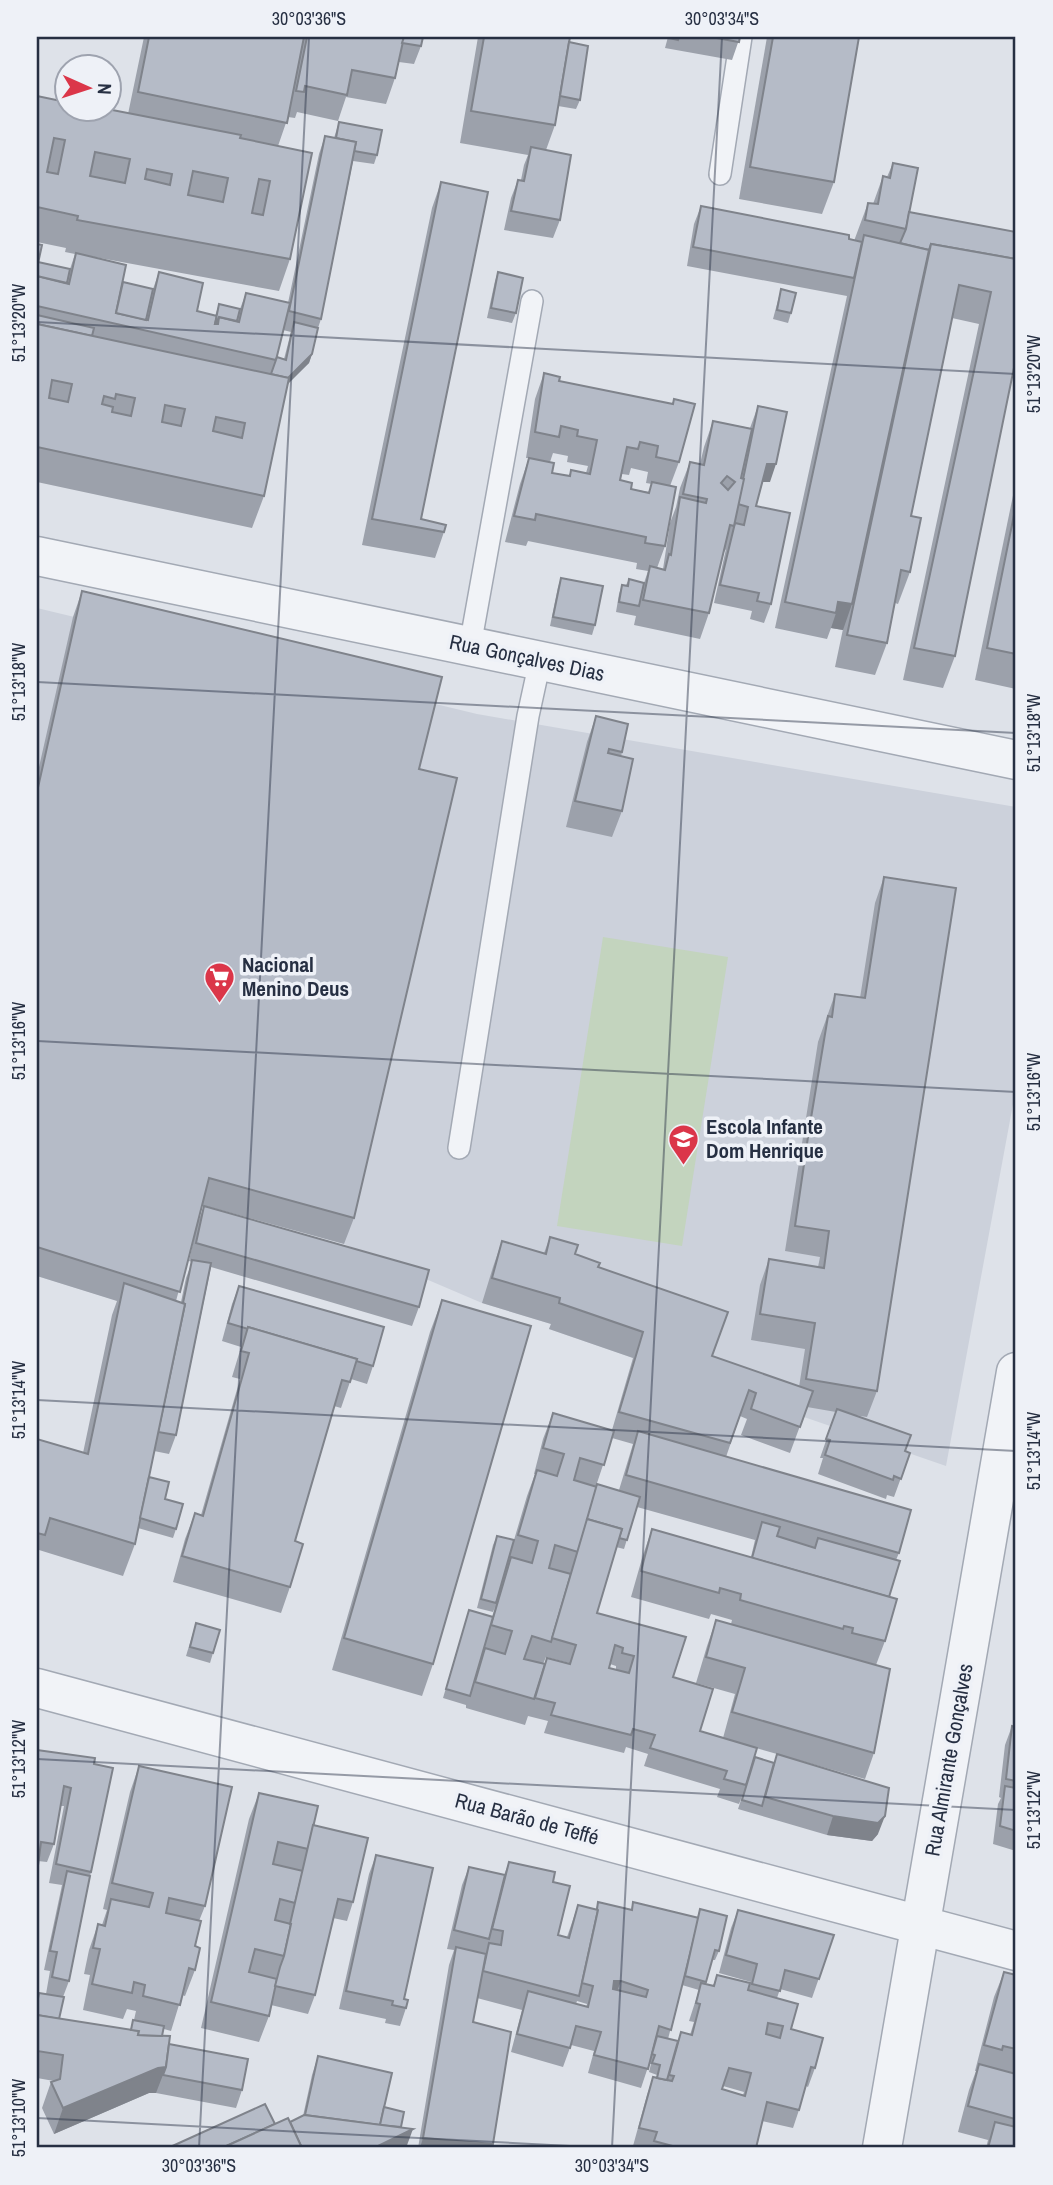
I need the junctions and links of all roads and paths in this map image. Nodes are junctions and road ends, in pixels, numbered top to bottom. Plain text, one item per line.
1 (741, 37) edge
2 (720, 174) dead end
3 (532, 301) dead end
4 (37, 556) edge
5 (470, 646) junction
6 (540, 661) junction
7 (1016, 760) edge
8 (459, 1148) dead end
9 (1016, 1372) edge
10 (37, 1688) edge
11 (921, 1924) junction
12 (1016, 1951) edge
13 (882, 2148) edge

1 - 2 lane
3 - 5 lane
4 - 5 street, Rua Gonçalves Dias
5 - 6 street, Rua Gonçalves Dias
6 - 7 street, Rua Gonçalves Dias
6 - 8 lane
9 - 11 street, Rua Almirante Gonçalves
10 - 11 street, Rua Barão de Teffé
11 - 12 street, Rua Barão de Teffé
11 - 13 street, Rua Almirante Gonçalves

